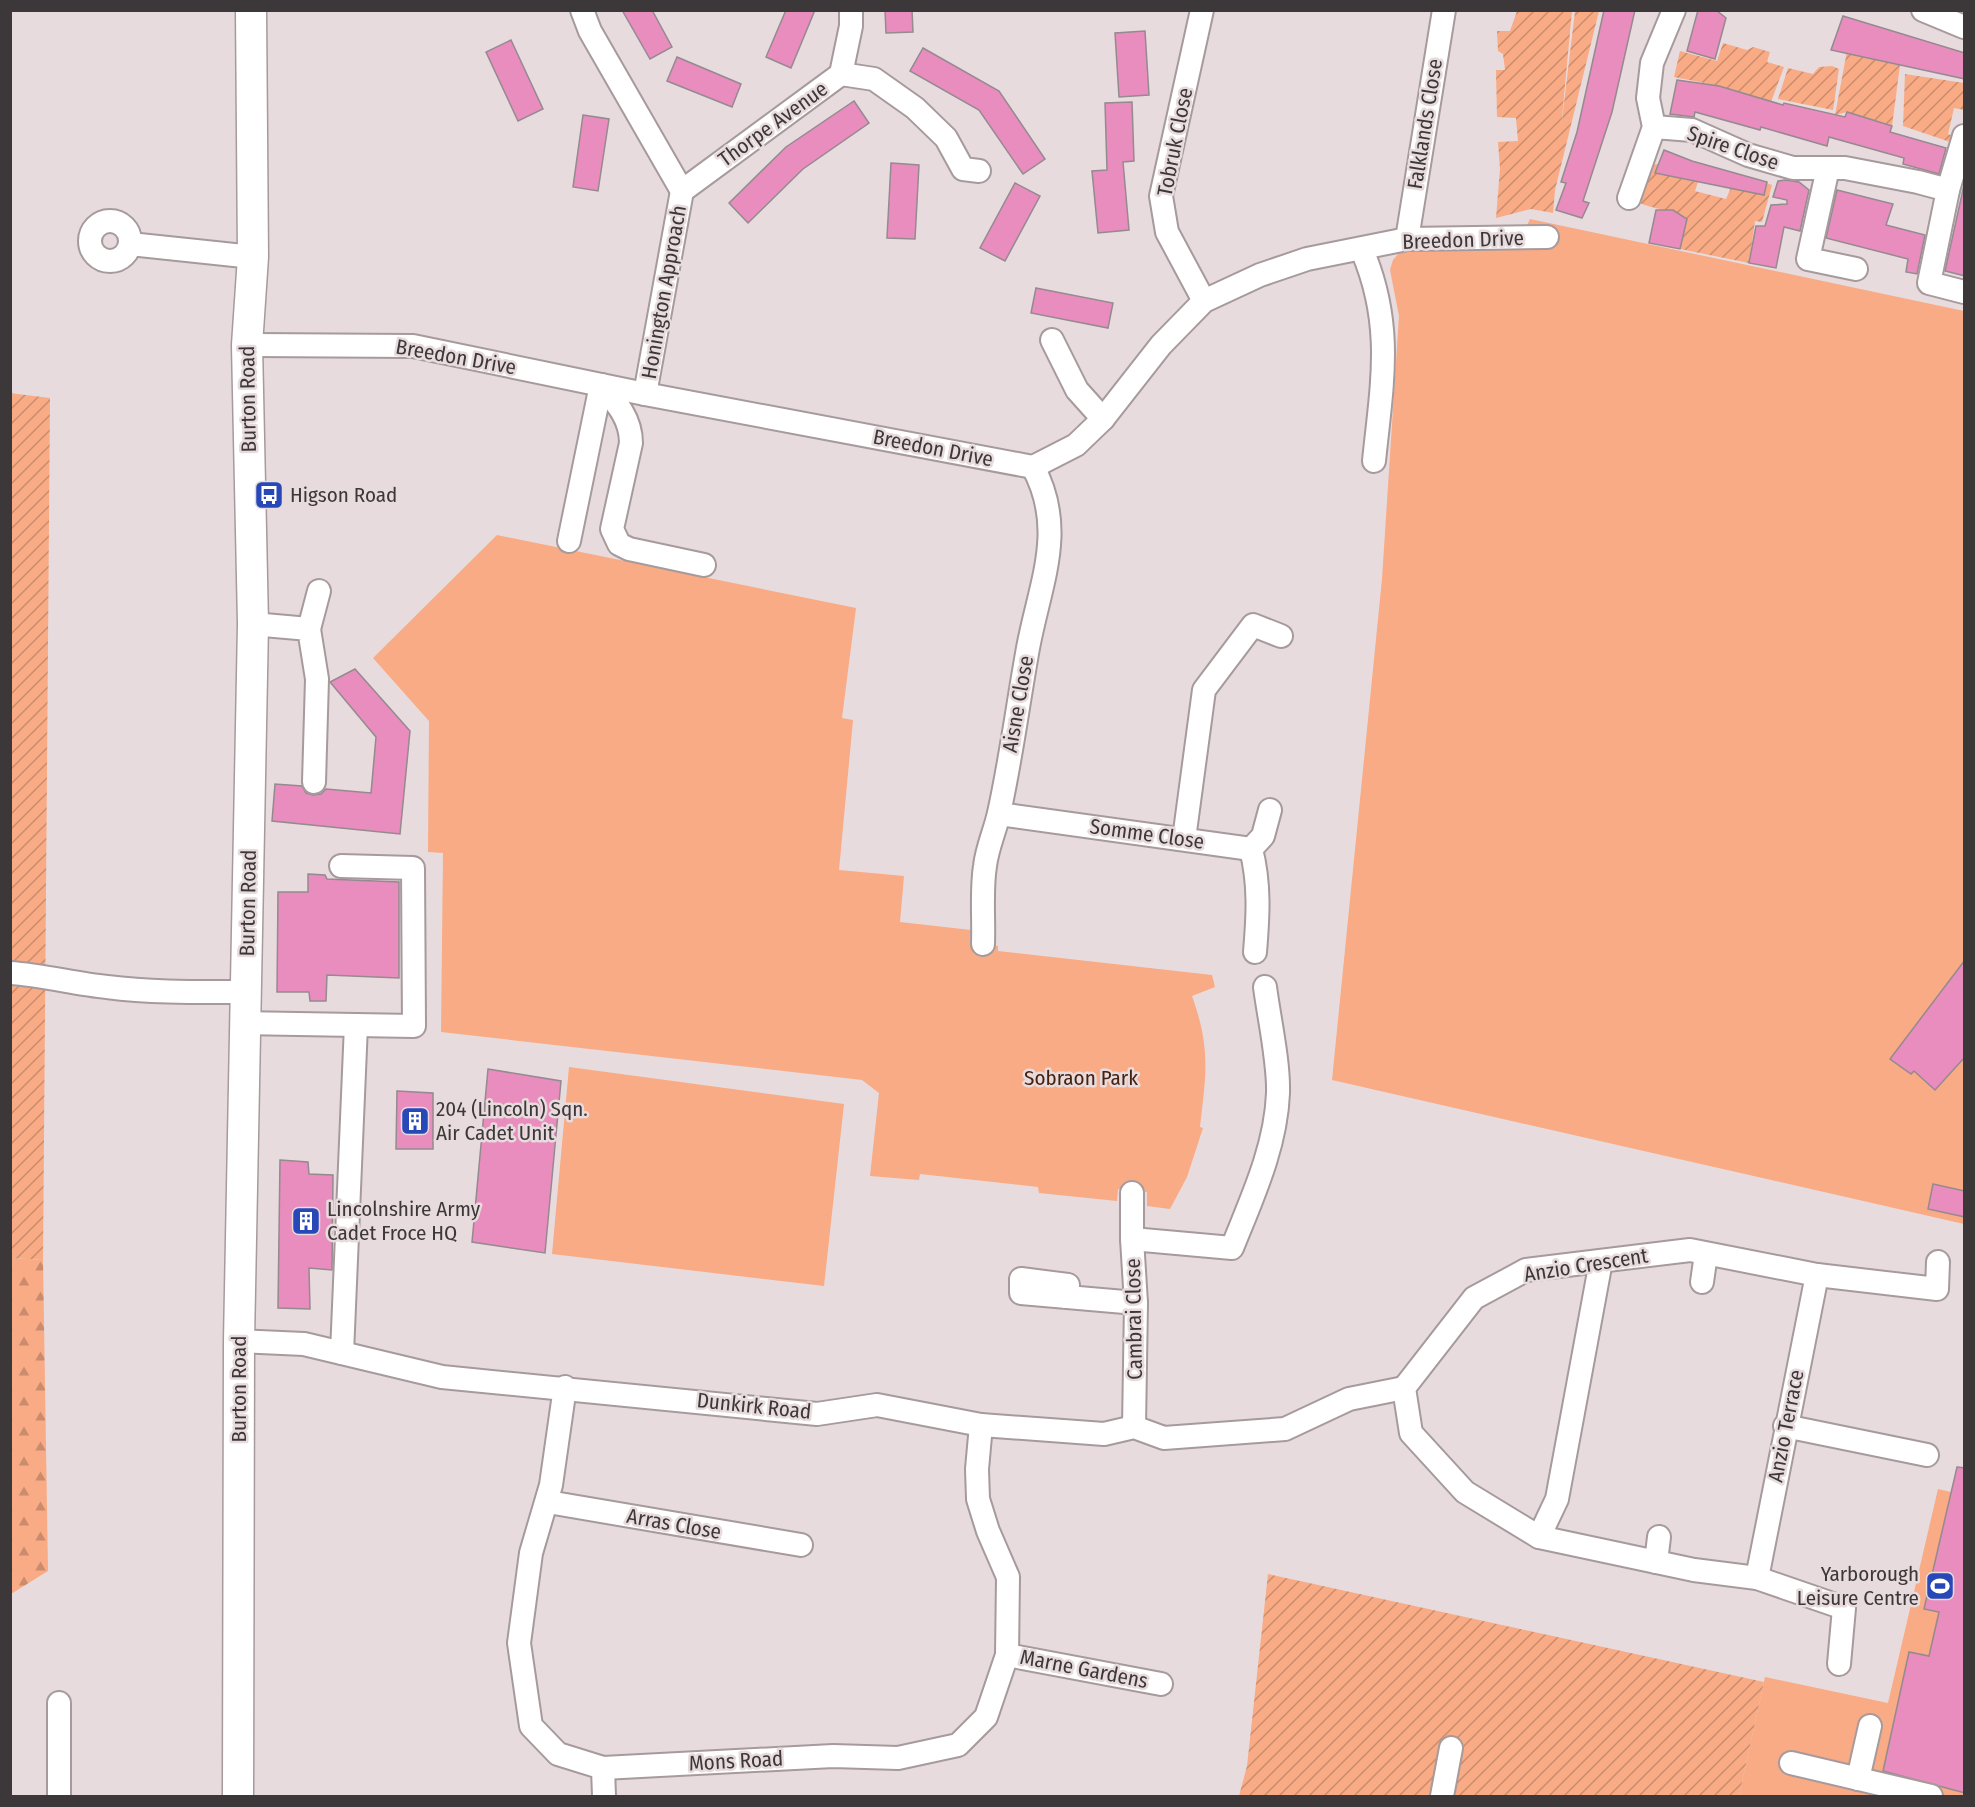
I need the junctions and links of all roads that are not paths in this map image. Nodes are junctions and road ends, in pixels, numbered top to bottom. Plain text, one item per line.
1 (251, 10) edge
2 (582, 10) edge
3 (851, 10) edge
4 (1202, 10) edge
5 (1444, 10) edge
6 (1674, 10) edge
7 (1923, 10) edge
8 (1965, 27) edge
9 (841, 74) junction
10 (1654, 127) junction
11 (1965, 135) edge
12 (1827, 168) junction
13 (980, 171) dead end
14 (1948, 190) junction
15 (682, 191) junction
16 (1629, 198) dead end
17 (1547, 237) dead end
18 (1407, 239) junction
19 (130, 244) dead end
20 (1362, 250) junction
21 (253, 256) junction
22 (1856, 269) dead end
23 (1965, 292) edge
24 (1204, 301) junction
25 (1052, 340) dead end
26 (247, 345) junction
27 (601, 385) junction
28 (645, 394) junction
29 (1103, 419) junction
30 (1374, 461) dead end
31 (1033, 466) junction
32 (569, 541) dead end
33 (704, 565) dead end
34 (319, 591) dead end
35 (253, 624) junction
36 (309, 629) junction
37 (1281, 636) dead end
38 (314, 782) dead end
39 (1270, 810) dead end
40 (999, 814) junction
41 (1184, 840) junction
42 (1251, 849) junction
43 (341, 866) dead end
44 (983, 944) dead end
45 (1255, 952) dead end
46 (10, 973) edge
47 (1265, 987) dead end
48 (247, 992) junction
49 (246, 1023) junction
50 (356, 1025) junction
51 (1132, 1192) dead end
52 (1132, 1239) junction
53 (1706, 1254) junction
54 (1601, 1261) junction
55 (1938, 1262) dead end
56 (1817, 1275) junction
57 (1702, 1282) dead end
58 (1065, 1298) dead end
59 (1136, 1303) junction
60 (239, 1341) junction
61 (342, 1353) junction
62 (565, 1387) junction
63 (1404, 1388) junction
64 (981, 1425) junction
65 (1785, 1426) junction
66 (1134, 1427) junction
67 (1927, 1455) dead end
68 (548, 1502) junction
69 (1539, 1537) junction
70 (1659, 1537) dead end
71 (801, 1545) dead end
72 (1656, 1562) junction
73 (1757, 1578) junction
74 (1007, 1655) junction
75 (1839, 1664) dead end
76 (1161, 1684) dead end
77 (59, 1703) dead end
78 (1870, 1726) dead end
79 (1451, 1748) dead end
80 (1791, 1763) dead end
81 (603, 1767) junction
82 (1858, 1779) junction
83 (59, 1797) edge
84 (238, 1797) edge
85 (604, 1797) edge
86 (1442, 1797) edge
87 (1931, 1797) edge

1 - 21 main road, Burton Road
2 - 15 street
3 - 9 street, Thorpe Avenue
4 - 24 street, Tobruk Close
5 - 18 street, Falklands Close
6 - 10 street
7 - 8 street
9 - 13 street
9 - 15 street, Thorpe Avenue
10 - 12 street, Spire Close
10 - 16 street
11 - 14 street
12 - 14 street, Spire Close
12 - 22 street
14 - 23 street
15 - 28 street, Honington Approach
17 - 18 street, Breedon Drive
18 - 20 street, Breedon Drive
19 - 21 street
20 - 24 street, Breedon Drive
20 - 30 street
21 - 26 main road, Burton Road
24 - 29 street, Breedon Drive
25 - 29 street
26 - 27 street, Breedon Drive
26 - 35 main road, Burton Road
27 - 28 street, Breedon Drive
27 - 32 street
27 - 33 street
28 - 31 street, Breedon Drive
29 - 31 street, Breedon Drive
31 - 40 street, Aisne Close
34 - 36 street
35 - 36 street
35 - 48 main road, Burton Road
36 - 38 street
37 - 41 street
39 - 42 street
40 - 41 street, Somme Close
40 - 44 street, Aisne Close
41 - 42 street, Somme Close
42 - 45 street
43 - 50 street
46 - 48 street
47 - 52 street, Cambrai Close
48 - 49 main road, Burton Road
49 - 50 street
49 - 60 main road, Burton Road
50 - 61 street
51 - 52 street
52 - 59 street, Cambrai Close
53 - 54 street, Anzio Crescent
53 - 56 street, Anzio Crescent
53 - 57 street
54 - 63 street, Anzio Crescent
54 - 69 street
55 - 56 street, Anzio Crescent
56 - 65 street, Anzio Terrace
58 - 59 street
59 - 66 street, Cambrai Close
60 - 61 street, Dunkirk Road
60 - 84 main road, Burton Road
61 - 62 street, Dunkirk Road
62 - 64 street, Dunkirk Road
62 - 68 street, Mons Road
63 - 66 street
63 - 69 street
64 - 66 street, Dunkirk Road
64 - 74 street, Mons Road
65 - 67 street
65 - 73 street, Anzio Terrace
68 - 71 street, Arras Close
68 - 81 street, Mons Road
69 - 72 street
70 - 72 street
72 - 73 street
73 - 75 street
74 - 76 street, Marne Gardens
74 - 81 street, Mons Road
77 - 83 street
78 - 82 street
79 - 86 street
80 - 82 street
81 - 85 street
82 - 87 street

